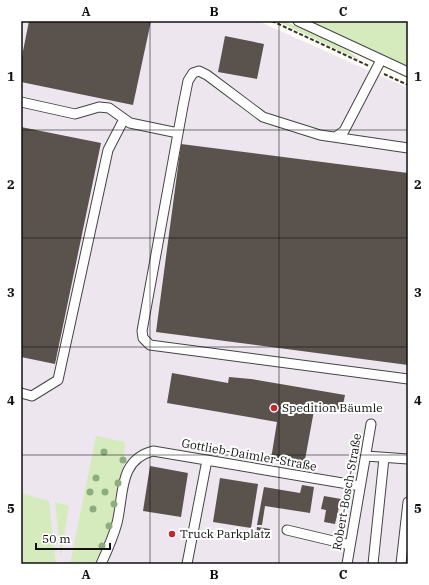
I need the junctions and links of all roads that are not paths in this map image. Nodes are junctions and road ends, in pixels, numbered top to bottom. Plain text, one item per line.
1 (298, 21) edge
2 (381, 60) junction
3 (408, 72) edge
4 (21, 102) edge
5 (124, 119) junction
6 (178, 133) junction
7 (337, 136) junction
8 (408, 148) edge
9 (408, 379) edge
10 (21, 393) edge
11 (371, 424) dead end
12 (366, 456) junction
13 (384, 458) junction
14 (207, 460) junction
15 (408, 460) edge
16 (360, 486) junction
17 (408, 502) edge
18 (287, 530) dead end
19 (350, 545) junction
20 (101, 564) edge
21 (188, 564) edge
22 (347, 564) edge
23 (373, 564) edge
24 (401, 564) edge

1 - 2 street
2 - 3 street
2 - 7 street
4 - 5 street
5 - 6 street
5 - 10 street
6 - 7 street
6 - 9 street
7 - 8 street
11 - 12 street, Robert-Bosch-Straße
12 - 13 street
12 - 16 street, Robert-Bosch-Straße
13 - 15 street
13 - 23 street
14 - 16 street, Gottlieb-Daimler-Straße
14 - 20 street, Gottlieb-Daimler-Straße
14 - 21 street
16 - 19 street, Robert-Bosch-Straße
17 - 24 street
18 - 19 street
19 - 22 street, Robert-Bosch-Straße

